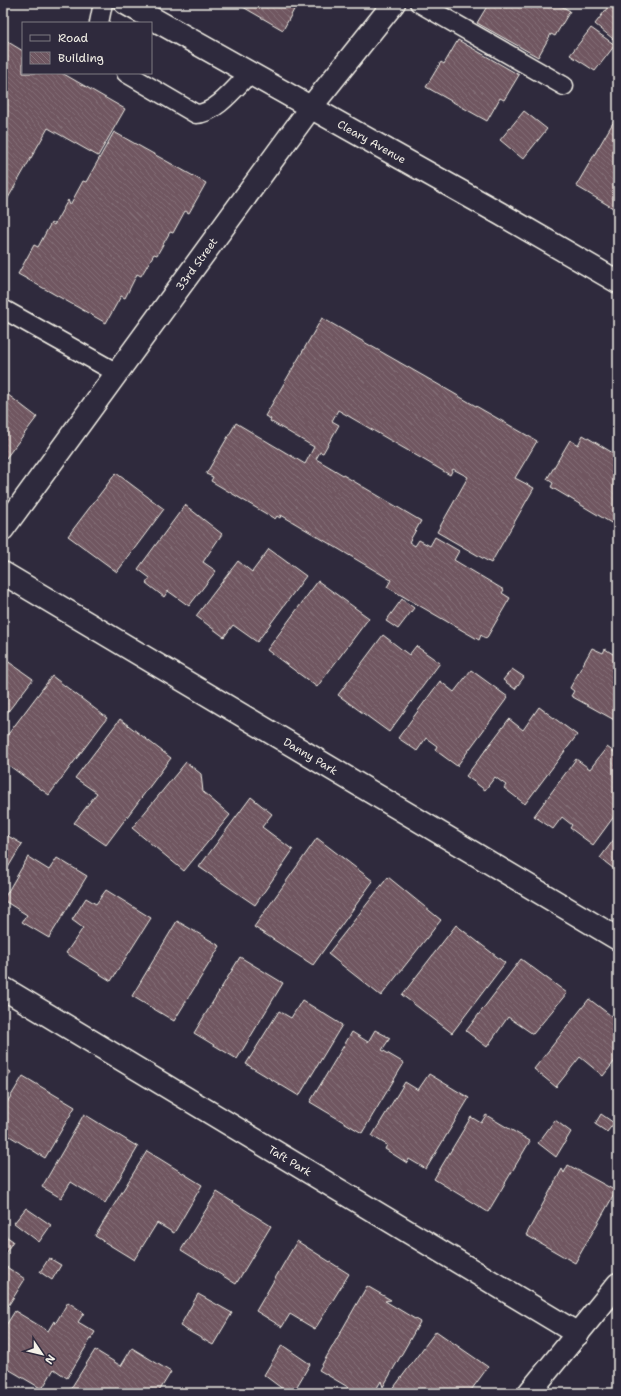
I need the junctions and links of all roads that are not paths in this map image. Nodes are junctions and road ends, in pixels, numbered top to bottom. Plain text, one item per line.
1 (102, 3) edge
2 (125, 3) edge
3 (394, 3) edge
4 (419, 3) edge
5 (99, 22) edge
6 (250, 73) junction
7 (128, 74) edge
8 (564, 86) dead end
9 (311, 107) junction
10 (618, 282) edge
11 (3, 309) edge
12 (117, 373) junction
13 (3, 529) edge
14 (3, 573) edge
15 (618, 939) edge
16 (3, 988) edge
17 (618, 1284) edge
18 (578, 1334) junction
19 (529, 1393) edge

1 - 5 lane
2 - 6 street, Cleary Avenue
3 - 9 street, 33rd Street
4 - 8 lane
6 - 7 lane
6 - 9 street, Cleary Avenue
9 - 10 street, Cleary Avenue
9 - 12 street, 33rd Street
11 - 12 lane
12 - 13 street, 33rd Street
14 - 15 street, Danny Park
16 - 18 street, Taft Park
17 - 18 street
18 - 19 street

